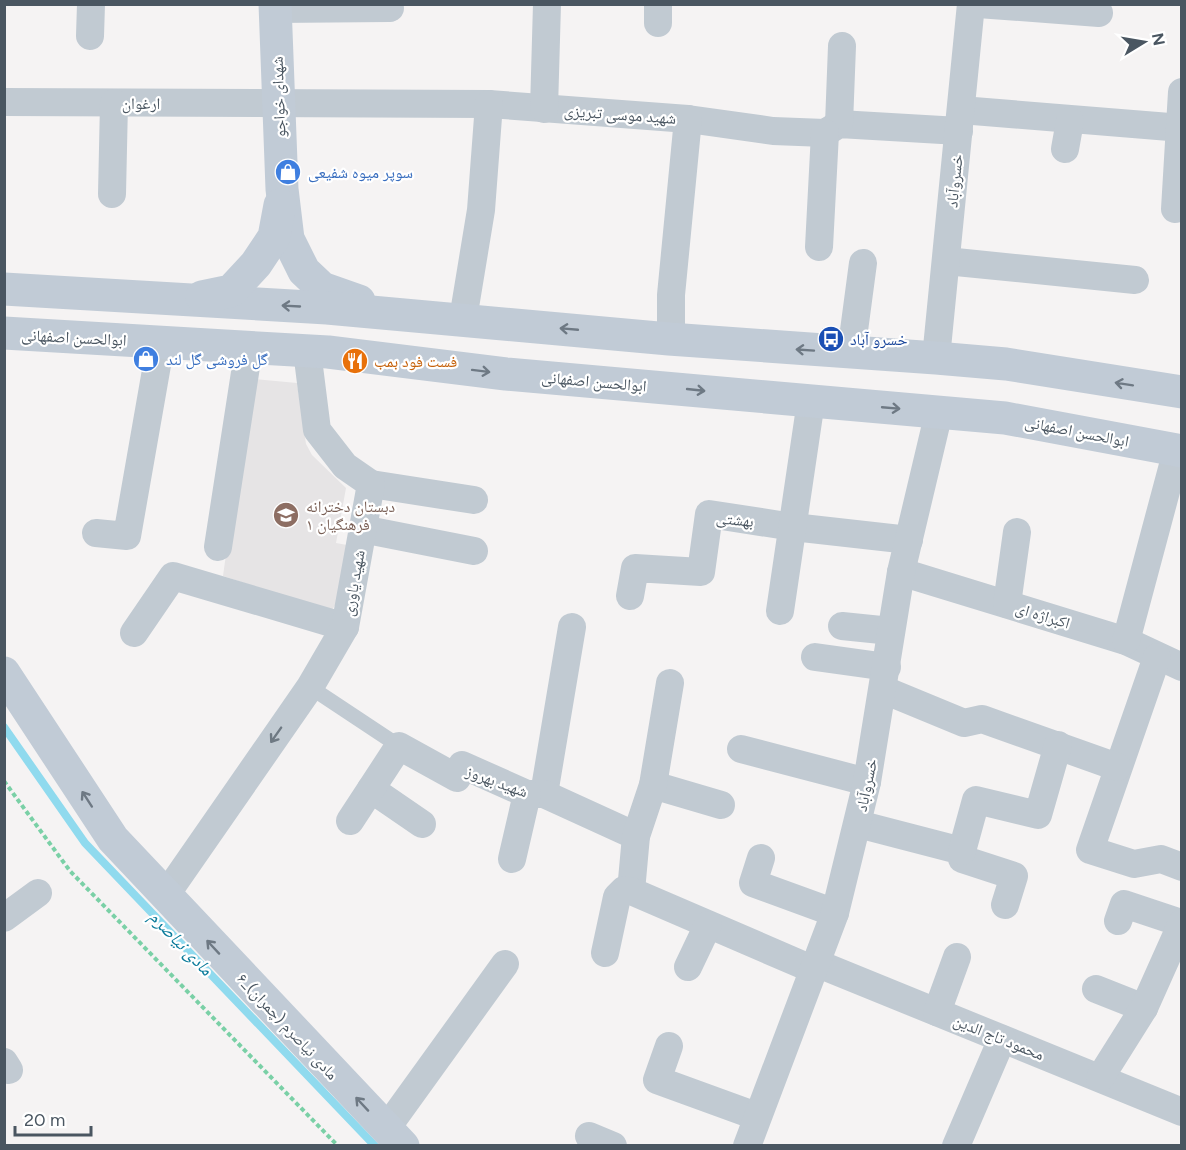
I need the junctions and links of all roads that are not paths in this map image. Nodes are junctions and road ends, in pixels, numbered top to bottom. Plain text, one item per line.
1 (91, 4) edge
2 (546, 4) edge
3 (971, 4) edge
4 (978, 4) edge
5 (275, 7) edge
6 (390, 9) dead end
7 (1099, 13) dead end
8 (90, 36) dead end
9 (842, 46) dead end
10 (1182, 92) edge
11 (4, 102) edge
12 (114, 103) junction
13 (278, 103) junction
14 (489, 104) junction
15 (544, 109) junction
16 (688, 119) junction
17 (960, 121) junction
18 (1070, 121) junction
19 (832, 128) junction
20 (1180, 128) edge
21 (1065, 149) dead end
22 (282, 189) junction
23 (112, 195) dead end
24 (1175, 209) dead end
25 (819, 247) dead end
26 (946, 261) junction
27 (863, 263) dead end
28 (1135, 280) dead end
29 (4, 289) edge
30 (184, 301) junction
31 (399, 314) junction
32 (463, 319) junction
33 (4, 333) edge
34 (606, 333) junction
35 (670, 339) junction
36 (161, 342) junction
37 (249, 347) junction
38 (307, 351) junction
39 (851, 353) junction
40 (936, 358) junction
41 (595, 382) junction
42 (665, 387) junction
43 (1182, 392) edge
44 (811, 401) junction
45 (939, 412) junction
46 (1179, 450) edge
47 (371, 484) junction
48 (474, 500) dead end
49 (793, 527) junction
50 (363, 529) junction
51 (96, 532) dead end
52 (1017, 532) dead end
53 (909, 540) junction
54 (218, 548) dead end
55 (474, 551) dead end
56 (901, 573) junction
57 (630, 596) dead end
58 (1007, 604) junction
59 (780, 611) dead end
60 (842, 626) dead end
61 (345, 627) junction
62 (572, 627) dead end
63 (891, 631) junction
64 (134, 633) dead end
65 (1126, 641) junction
66 (815, 657) dead end
67 (1169, 662) edge
68 (4, 673) edge
69 (885, 678) junction
70 (670, 683) dead end
71 (310, 687) junction
72 (1058, 745) junction
73 (399, 746) junction
74 (741, 749) dead end
75 (1117, 767) junction
76 (867, 782) junction
77 (653, 785) junction
78 (371, 789) junction
79 (536, 794) junction
80 (721, 805) dead end
81 (350, 821) dead end
82 (422, 824) dead end
83 (858, 824) junction
84 (636, 836) junction
85 (962, 851) junction
86 (761, 858) dead end
87 (512, 860) dead end
88 (1182, 867) edge
89 (632, 891) junction
90 (38, 893) dead end
91 (165, 896) junction
92 (1005, 905) dead end
93 (835, 913) junction
94 (4, 918) edge
95 (1118, 921) dead end
96 (1181, 923) edge
97 (708, 925) junction
98 (605, 953) dead end
99 (957, 957) dead end
100 (816, 963) junction
101 (505, 964) dead end
102 (688, 967) dead end
103 (1096, 989) dead end
104 (1144, 1008) junction
105 (937, 1012) junction
106 (1002, 1039) junction
107 (669, 1046) dead end
108 (1100, 1078) junction
109 (1182, 1112) edge
110 (756, 1116) junction
111 (394, 1137) edge
112 (747, 1146) edge
113 (956, 1146) edge

1 - 8 street
2 - 15 street
3 - 17 street, خسروآباد
4 - 7 street
5 - 6 street
5 - 13 main road, شهدای خواجو
9 - 19 street
10 - 20 street
11 - 12 street, ارغوان
12 - 13 street, ارغوان
12 - 23 street
13 - 14 street, شهید موسی تبریزی
13 - 22 main road, شهدای خواجو
14 - 15 street, شهید موسی تبریزی
14 - 32 street
15 - 16 street, شهید موسی تبریزی
16 - 19 street, شهید موسی تبریزی
16 - 35 street
17 - 18 street, شهید موسی تبریزی
17 - 19 street, شهید موسی تبریزی
17 - 26 street, خسروآباد
18 - 20 street, شهید موسی تبریزی
18 - 21 street
19 - 25 street
20 - 24 street
22 - 30 main road
22 - 31 main road
26 - 28 street
26 - 40 street, خسروآباد
27 - 39 street
29 - 30 main road
31 -> 30 main road
31 - 32 main road
34 -> 32 main road
33 - 36 main road, ابوالحسن اصفهانی
34 - 35 main road
34 - 41 main road
39 -> 35 main road
35 - 42 main road
36 - 37 main road, ابوالحسن اصفهانی
36 - 51 street
37 - 38 main road, ابوالحسن اصفهانی
37 - 54 street
38 -> 41 main road, ابوالحسن اصفهانی
38 - 47 street
39 - 40 main road
43 -> 40 main road
41 - 42 main road, ابوالحسن اصفهانی
42 -> 44 main road, ابوالحسن اصفهانی
44 -> 45 main road, ابوالحسن اصفهانی
44 - 49 street
45 - 46 main road, ابوالحسن اصفهانی
45 - 53 street, خسروآباد
46 - 65 street
47 - 48 street
47 - 50 street, شهید یاوری
49 - 53 street, بهشتی
49 - 57 street, بهشتی
49 - 59 street
50 - 55 street
50 - 61 street, شهید یاوری
52 - 58 street
53 - 56 street, خسروآباد
56 - 58 street, اکبراژه ای
56 - 63 street, خسروآباد
58 - 65 street, اکبراژه ای
60 - 63 street
61 - 64 street
61 - 71 street, شهید یاوری
62 - 79 street
63 - 69 street, خسروآباد
65 - 67 street, اکبراژه ای
66 - 69 street
67 - 75 street
91 -> 68 main road, ۶_مادی نیاصرم (چمران)
69 - 72 street
69 - 76 street, خسروآباد
70 - 77 street
71 - 73 lane, شهید بهروز
71 -> 91 street, شهید یاوری
72 - 75 street
72 - 85 street
73 - 78 street
73 - 79 street, شهید بهروز
74 - 76 street
75 - 88 street
76 - 83 street, خسروآباد
77 - 80 street
77 - 84 street
78 - 81 street
78 - 82 street
79 - 84 street, شهید بهروز
79 - 87 street
83 - 85 street
83 - 93 street, خسروآباد
84 - 89 street
85 - 92 street
86 - 93 street
89 - 97 street, محمود تاج الدین
89 - 98 street
90 - 94 street
111 -> 91 main road, ۶_مادی نیاصرم (چمران)
93 - 100 street, خسروآباد
95 - 96 street
96 - 104 street
97 - 100 street, محمود تاج الدین
97 - 102 street
99 - 105 street
100 - 105 street, محمود تاج الدین
100 - 110 street, خسروآباد
101 - 111 street
103 - 104 street
104 - 108 street
105 - 106 street, محمود تاج الدین
106 - 108 street, محمود تاج الدین
106 - 113 street
107 - 110 street
108 - 109 street, محمود تاج الدین
110 - 112 street, خسروآباد

